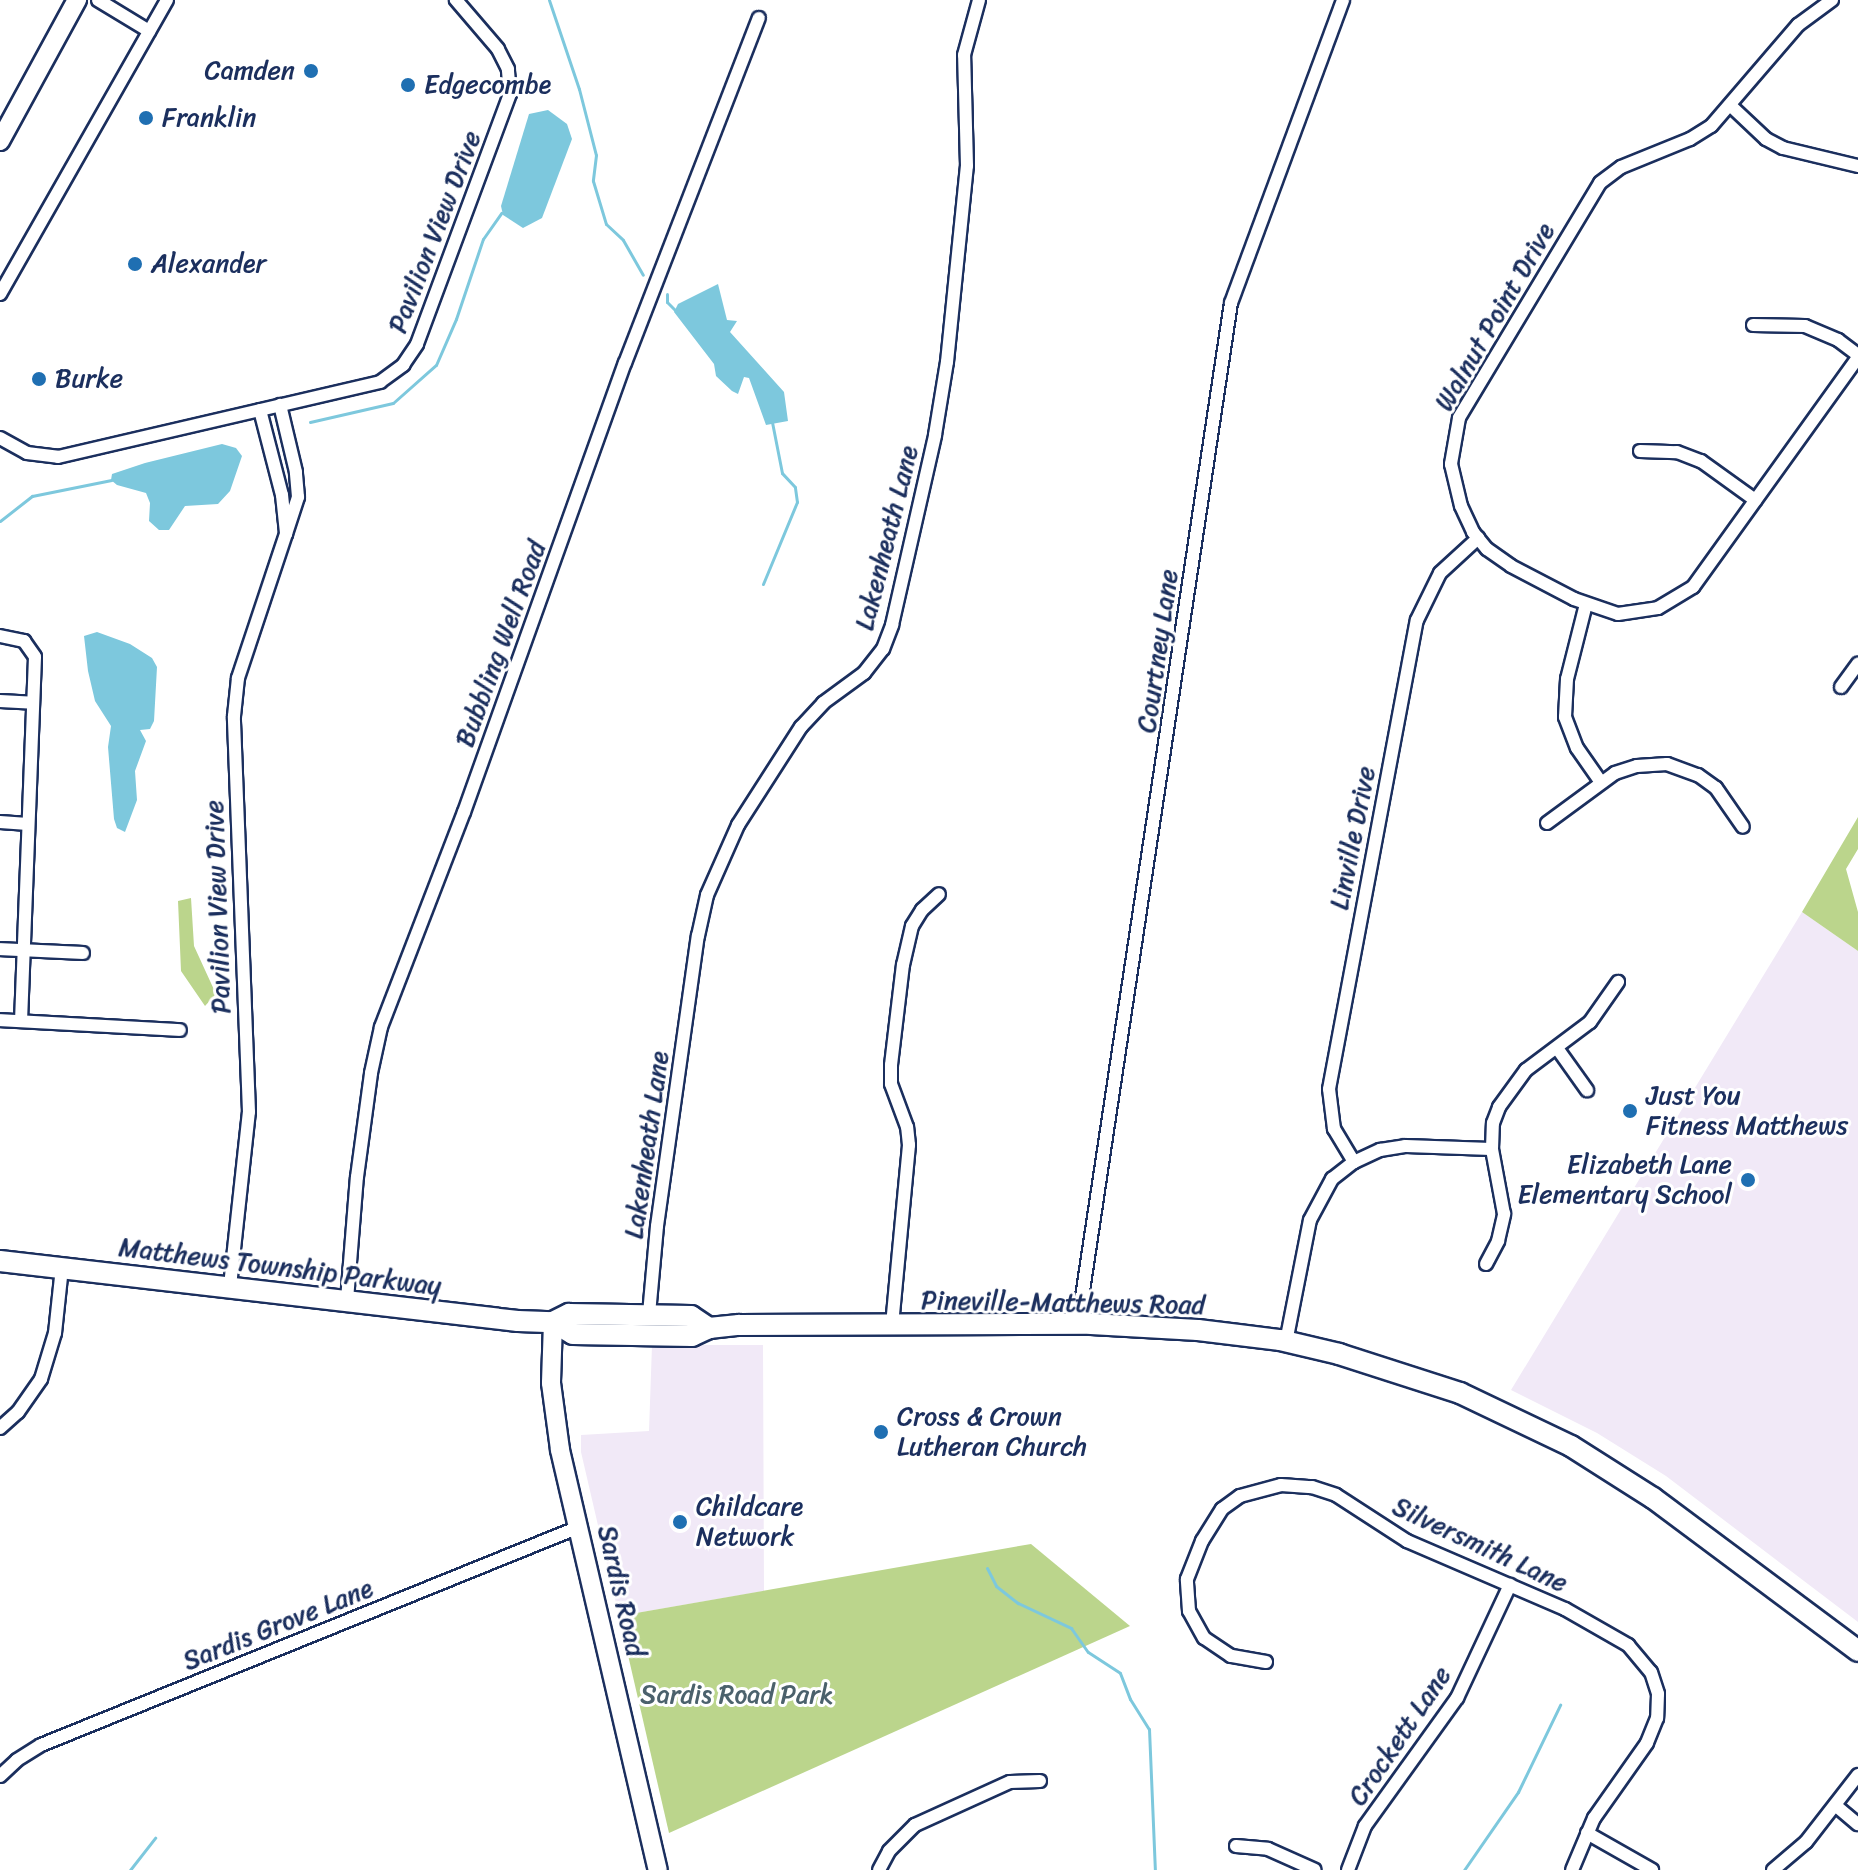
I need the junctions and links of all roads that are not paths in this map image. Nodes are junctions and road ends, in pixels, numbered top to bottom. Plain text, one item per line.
1 (77, 0) edge
2 (98, 0) edge
3 (167, 0) edge
4 (456, 0) edge
5 (979, 0) edge
6 (1343, 0) edge
7 (1832, 0) edge
8 (759, 18) dead end
9 (149, 31) junction
10 (1731, 106) junction
11 (0, 141) edge
12 (1858, 166) edge
13 (0, 294) edge
14 (1753, 325) dead end
15 (1858, 356) edge
16 (280, 405) junction
17 (260, 410) junction
18 (0, 438) edge
19 (1640, 451) dead end
20 (1755, 500) junction
21 (286, 534) junction
22 (1478, 538) junction
23 (1586, 604) junction
24 (0, 636) edge
25 (1858, 664) edge
26 (1841, 687) dead end
27 (0, 701) edge
28 (33, 703) junction
29 (1600, 781) junction
30 (0, 822) edge
31 (1547, 823) dead end
32 (28, 824) junction
33 (1743, 827) dead end
34 (939, 894) dead end
35 (0, 949) edge
36 (22, 950) junction
37 (83, 953) dead end
38 (1618, 982) dead end
39 (0, 1020) edge
40 (21, 1021) junction
41 (180, 1030) dead end
42 (1557, 1048) junction
43 (1587, 1090) dead end
44 (1492, 1149) junction
45 (1354, 1162) junction
46 (0, 1261) edge
47 (1486, 1264) dead end
48 (62, 1268) junction
49 (230, 1286) junction
50 (347, 1300) junction
51 (649, 1314) junction
52 (553, 1322) junction
53 (1078, 1324) junction
54 (892, 1325) junction
55 (709, 1328) junction
56 (1286, 1342) junction
57 (0, 1428) edge
58 (579, 1527) junction
59 (1510, 1585) junction
60 (1858, 1651) edge
61 (1266, 1662) dead end
62 (1858, 1775) edge
63 (0, 1776) edge
64 (1040, 1781) dead end
65 (1835, 1805) junction
66 (1858, 1824) edge
67 (1587, 1833) junction
68 (1236, 1846) dead end
69 (658, 1870) edge
70 (879, 1870) edge
71 (1315, 1870) edge
72 (1348, 1870) edge
73 (1572, 1870) edge
74 (1652, 1870) edge
75 (1773, 1870) edge

1 - 11 main road
2 - 9 street
3 - 9 street
4 - 16 street, Pavilion View Drive
5 - 51 street, Lakenheath Lane
6 - 53 street, Courtney Lane
7 - 10 street, Walnut Point Drive
8 - 50 street, Bubbling Well Road
9 - 13 street
10 - 12 street
10 - 22 street, Walnut Point Drive
14 - 15 street
15 - 20 street, Walnut Point Drive
16 - 17 street, Pavilion View Drive
16 - 21 street, Pavilion View Drive
17 - 18 street, Pavilion View Drive
17 - 21 street, Pavilion View Drive
19 - 20 street
20 - 23 street, Walnut Point Drive
21 - 49 street, Pavilion View Drive
22 - 23 street, Walnut Point Drive
22 - 45 street, Linville Drive
23 - 29 street
24 - 28 street
25 - 26 street
27 - 28 street
28 - 32 street
29 - 31 street
29 - 33 street
30 - 32 street
32 - 36 street
34 - 54 street
35 - 36 street
36 - 37 street
36 - 40 street
38 - 42 street
39 - 40 street
40 - 41 street
42 - 43 street
42 - 44 street
44 - 45 street
44 - 47 street
45 - 56 street
46 - 48 main road, Matthews Township Parkway
48 - 49 main road, Matthews Township Parkway
48 - 57 street
49 - 50 main road, Matthews Township Parkway
50 - 52 main road, Matthews Township Parkway
51 - 52 main road, Pineville-Matthews Road
51 - 55 main road, Pineville-Matthews Road
52 - 55 main road, Pineville-Matthews Road
52 - 58 main road, Sardis Road
53 - 54 main road, Pineville-Matthews Road
53 - 56 main road, Pineville-Matthews Road
54 - 55 main road, Pineville-Matthews Road
56 - 60 main road, Pineville-Matthews Road
58 - 63 street, Sardis Grove Lane
58 - 69 main road, Sardis Road
59 - 61 street, Silversmith Lane
59 - 67 street, Silversmith Lane
59 - 72 street, Crockett Lane
62 - 65 street
64 - 70 street
65 - 66 street
65 - 75 street
67 - 73 street, Silversmith Lane
67 - 74 street
68 - 71 street

